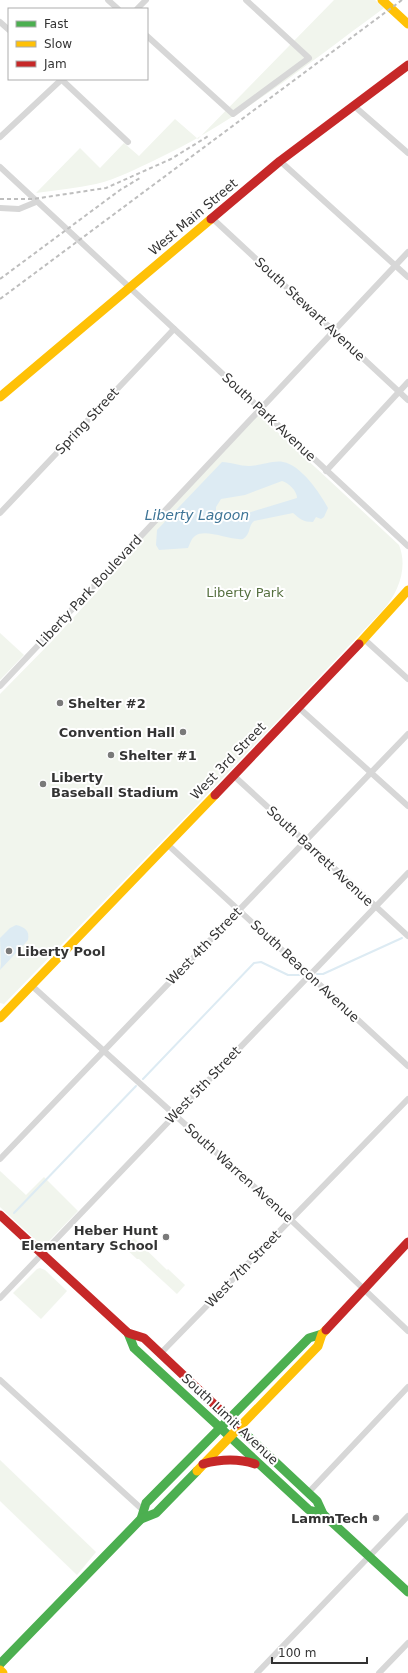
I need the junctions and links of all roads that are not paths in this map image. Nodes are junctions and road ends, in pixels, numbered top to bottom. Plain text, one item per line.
1 (108, 0) edge
2 (146, 0) edge
3 (246, 0) edge
4 (384, 2) edge
5 (117, 8) edge
6 (138, 8) edge
7 (0, 22) edge
8 (408, 24) edge
9 (8, 29) edge
10 (148, 37) edge
11 (408, 64) edge
12 (61, 80) edge
13 (63, 80) edge
14 (353, 105) junction
15 (0, 137) edge
16 (128, 142) dead end
17 (408, 153) edge
18 (280, 161) junction
19 (0, 167) edge
20 (36, 202) junction
21 (0, 208) edge
22 (212, 218) junction
23 (408, 252) edge
24 (395, 265) junction
25 (408, 277) edge
26 (130, 288) junction
27 (174, 329) junction
28 (334, 331) junction
29 (408, 382) edge
30 (399, 392) junction
31 (0, 397) edge
32 (408, 400) edge
33 (260, 409) junction
34 (326, 470) junction
35 (0, 513) edge
36 (408, 546) edge
37 (408, 590) edge
38 (364, 639) junction
39 (408, 679) edge
40 (0, 686) edge
41 (298, 707) junction
42 (408, 734) edge
43 (371, 772) junction
44 (233, 775) junction
45 (408, 806) edge
46 (305, 841) junction
47 (167, 844) junction
48 (408, 873) edge
49 (376, 907) junction
50 (239, 910) junction
51 (408, 936) edge
52 (310, 975) junction
53 (31, 985) junction
54 (0, 1018) edge
55 (104, 1050) junction
56 (408, 1066) edge
57 (408, 1099) edge
58 (175, 1114) junction
59 (0, 1159) edge
60 (0, 1215) edge
61 (290, 1220) junction
62 (408, 1242) edge
63 (42, 1254) junction
64 (363, 1289) junction
65 (0, 1298) edge
66 (408, 1331) edge
67 (128, 1333) junction
68 (322, 1334) junction
69 (161, 1353) junction
70 (0, 1380) edge
71 (408, 1387) edge
72 (228, 1418) junction
73 (238, 1427) junction
74 (219, 1428) junction
75 (229, 1437) junction
76 (202, 1465) junction
77 (260, 1465) junction
78 (308, 1492) junction
79 (323, 1514) junction
80 (142, 1515) junction
81 (408, 1516) edge
82 (370, 1556) junction
83 (408, 1592) edge
84 (408, 1643) edge
85 (0, 1664) edge
86 (0, 1670) edge
87 (3, 1673) edge
88 (257, 1673) edge
89 (379, 1673) edge

1 - 5 street
2 - 6 street
3 - 10 street
4 - 8 main road
7 - 9 street
11 - 14 main road, West Main Street
12 - 15 street
13 - 16 street
14 - 17 street
14 - 18 main road, West Main Street
18 - 22 main road, West Main Street
18 - 24 street
19 - 20 street, South Park Avenue
20 - 21 street
20 - 26 street, South Park Avenue
22 - 26 main road, West Main Street
22 - 28 street, South Stewart Avenue
23 - 24 street, Liberty Park Boulevard
24 - 25 street
24 - 28 street, Liberty Park Boulevard
26 - 27 street, South Park Avenue
26 - 31 main road, West Main Street
27 - 33 street, South Park Avenue
27 - 35 street, Spring Street
28 - 30 street, South Stewart Avenue
28 - 33 street, Liberty Park Boulevard
29 - 30 street
30 - 32 street, South Stewart Avenue
30 - 34 street
33 - 34 street, South Park Avenue
33 - 40 street, Liberty Park Boulevard
34 - 36 street, South Park Avenue
37 - 38 main road, West 3rd Street
38 - 39 street
38 - 41 main road, West 3rd Street
41 - 43 street
41 - 44 main road, West 3rd Street
42 - 43 street, West 4th Street
43 - 45 street
43 - 46 street, West 4th Street
44 - 46 street, South Barrett Avenue
44 - 47 main road, West 3rd Street
46 - 49 street, South Barrett Avenue
46 - 50 street, West 4th Street
47 - 50 street, South Beacon Avenue
47 - 53 main road, West 3rd Street
48 - 49 street, West 5th Street
49 - 51 street, South Barrett Avenue
49 - 52 street, West 5th Street
50 - 52 street, South Beacon Avenue
50 - 55 street, West 4th Street
52 - 56 street, South Beacon Avenue
52 - 58 street, West 5th Street
53 - 54 main road, West 3rd Street
53 - 55 street, South Warren Avenue
55 - 58 street, South Warren Avenue
55 - 59 street, West 4th Street
57 - 61 street, West 7th Street
58 - 61 street, South Warren Avenue
58 - 63 street, West 5th Street
60 - 63 main road, South Limit Avenue
61 - 64 street, South Warren Avenue
61 - 69 street, West 7th Street
62 - 64 main road
63 - 65 street, West 5th Street
63 - 67 main road, South Limit Avenue
64 - 66 street, South Warren Avenue
64 - 68 main road
67 - 69 main road, South Limit Avenue
67 - 74 main road, South Limit Avenue
68 - 72 main road
68 - 73 main road
69 - 72 main road, South Limit Avenue
70 - 80 street
71 - 78 street
72 - 73 main road, South Limit Avenue
72 - 74 main road
73 - 75 main road
73 - 78 main road, South Limit Avenue
74 - 75 main road, South Limit Avenue
74 - 80 main road
75 - 76 main road
75 - 77 main road, South Limit Avenue
76 - 77 main road
76 - 80 main road
77 - 79 main road, South Limit Avenue
78 - 79 main road, South Limit Avenue
79 - 82 main road, South Limit Avenue
80 - 85 main road
81 - 82 street
82 - 83 main road, South Limit Avenue
82 - 88 street
84 - 89 street
86 - 87 main road

